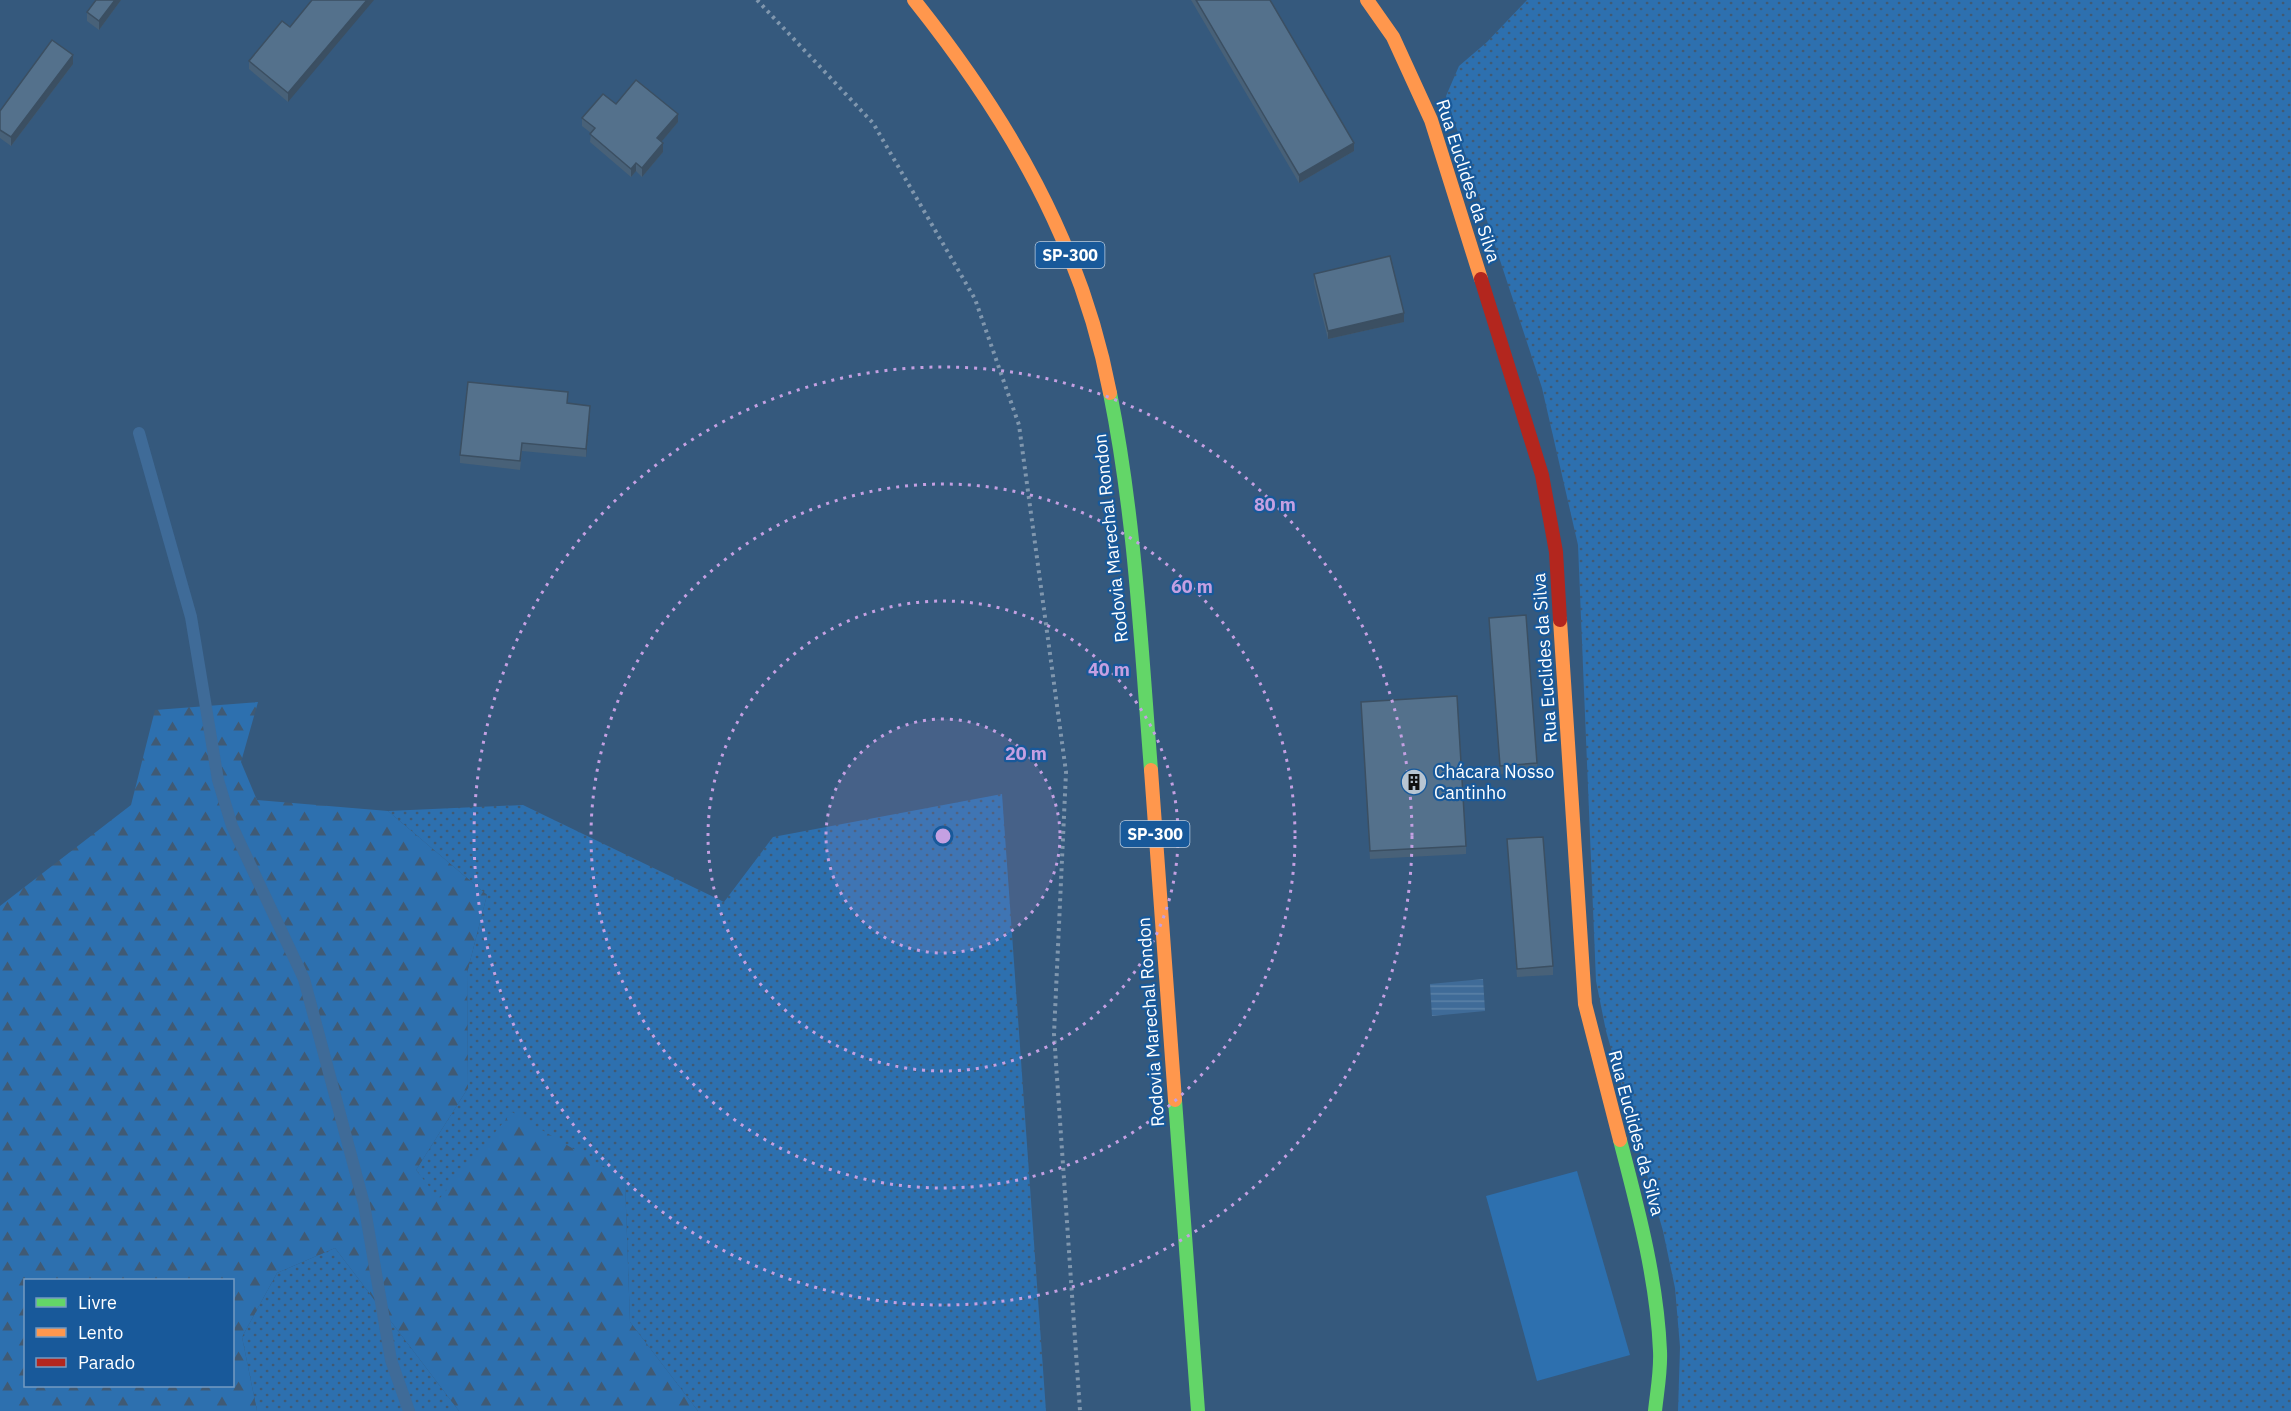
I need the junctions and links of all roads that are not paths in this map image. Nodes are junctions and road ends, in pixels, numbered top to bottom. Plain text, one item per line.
1 (914, 0) edge
2 (1367, 0) edge
3 (1198, 1411) edge
4 (1655, 1411) edge

1 - 3 main road, Rodovia Marechal Rondon / SP-300
2 - 4 main road, Rua Euclides da Silva

